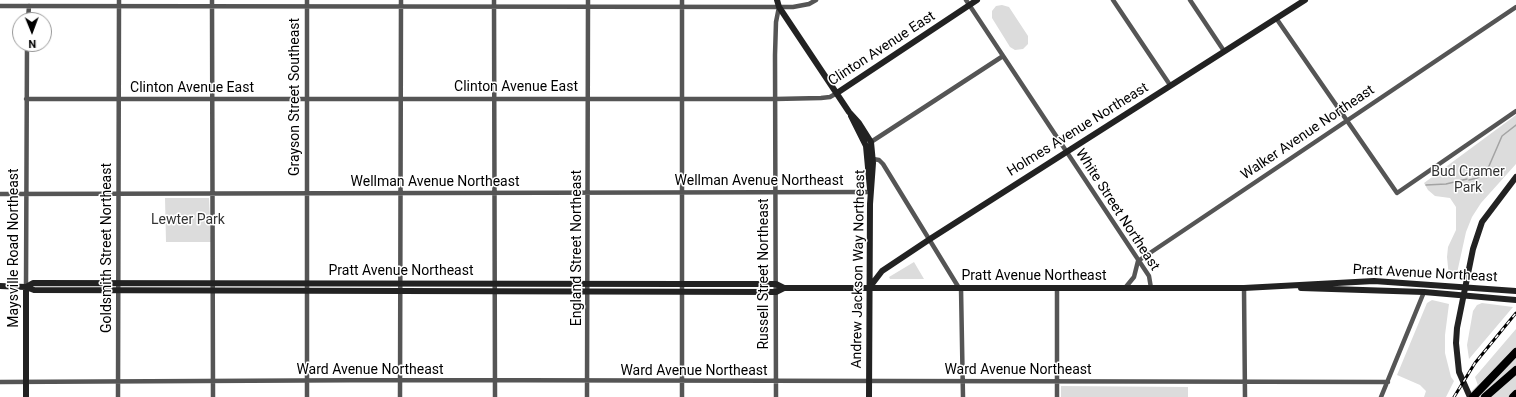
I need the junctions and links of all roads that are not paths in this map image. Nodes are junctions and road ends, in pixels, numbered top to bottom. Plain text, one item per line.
1 (119, 0) edge
2 (212, 0) edge
3 (307, 0) edge
4 (401, 0) edge
5 (494, 0) edge
6 (588, 0) edge
7 (682, 0) edge
8 (778, 0) edge
9 (816, 0) edge
10 (977, 0) edge
11 (1113, 0) edge
12 (1190, 0) edge
13 (1305, 0) edge
14 (968, 2) edge
15 (0, 6) edge
16 (29, 6) junction
17 (119, 6) junction
18 (212, 6) junction
19 (306, 6) junction
20 (401, 6) junction
21 (588, 6) junction
22 (494, 7) junction
23 (682, 7) junction
24 (779, 7) junction
25 (1516, 7) edge
26 (29, 12) edge
27 (1276, 18) junction
28 (1224, 51) junction
29 (27, 52) edge
30 (1003, 56) junction
31 (1170, 85) junction
32 (837, 93) junction
33 (682, 98) junction
34 (26, 99) junction
35 (119, 99) junction
36 (401, 99) junction
37 (494, 99) junction
38 (588, 99) junction
39 (775, 99) junction
40 (214, 100) junction
41 (307, 100) junction
42 (1516, 111) edge
43 (849, 112) junction
44 (1346, 121) junction
45 (871, 142) junction
46 (1066, 152) junction
47 (873, 159) junction
48 (1516, 177) edge
49 (775, 191) junction
50 (588, 192) junction
51 (682, 192) junction
52 (870, 192) junction
53 (400, 193) junction
54 (494, 193) junction
55 (0, 194) edge
56 (25, 194) junction
57 (118, 194) junction
58 (213, 194) junction
59 (306, 194) junction
60 (930, 239) junction
61 (1138, 261) junction
62 (120, 283) junction
63 (307, 283) junction
64 (401, 283) junction
65 (587, 284) junction
66 (682, 284) junction
67 (776, 284) junction
68 (0, 286) edge
69 (212, 286) junction
70 (1285, 286) junction
71 (26, 287) junction
72 (495, 287) junction
73 (1466, 287) junction
74 (784, 288) junction
75 (869, 288) junction
76 (960, 288) junction
77 (1057, 288) junction
78 (1125, 288) junction
79 (1151, 288) junction
80 (1244, 288) junction
81 (120, 290) junction
82 (307, 290) junction
83 (401, 291) junction
84 (587, 291) junction
85 (682, 291) junction
86 (1516, 291) edge
87 (776, 292) junction
88 (1424, 292) junction
89 (1464, 296) junction
90 (1516, 300) edge
91 (1516, 352) edge
92 (1516, 370) edge
93 (400, 380) junction
94 (213, 381) junction
95 (307, 381) junction
96 (495, 381) junction
97 (775, 381) junction
98 (869, 381) junction
99 (963, 381) junction
100 (0, 382) edge
101 (26, 382) junction
102 (118, 382) junction
103 (587, 382) junction
104 (682, 382) junction
105 (1057, 382) junction
106 (1388, 382) junction
107 (1245, 383) junction
108 (1516, 394) edge
109 (26, 397) edge
110 (118, 397) edge
111 (213, 397) edge
112 (307, 397) edge
113 (400, 397) edge
114 (495, 397) edge
115 (587, 397) edge
116 (682, 397) edge
117 (776, 397) edge
118 (869, 397) edge
119 (964, 397) edge
120 (1057, 397) edge
121 (1245, 397) edge
122 (1381, 397) edge
123 (1470, 397) edge
124 (1473, 397) edge
125 (1485, 397) edge
126 (1513, 397) edge

1 - 17 street, Goldsmith Street Northeast
2 - 18 street
3 - 19 street, Grayson Street Southeast
4 - 20 street
5 - 22 street
6 - 21 street, England Street Northeast
7 - 23 street
8 - 24 street
9 - 24 street
10 - 14 street, Clinton Avenue East
11 - 31 street
12 - 28 street
13 - 27 street, Holmes Avenue Northeast
14 - 30 street, White Street Northeast
14 - 32 street, Clinton Avenue East
15 - 16 street
16 - 17 street
16 - 26 street
17 - 18 street
17 - 35 street, Goldsmith Street Northeast
18 - 19 street
18 - 40 street
19 - 20 street
19 - 41 street, Grayson Street Southeast
20 - 22 street
20 - 36 street
21 - 22 street
21 - 23 street
21 - 38 street, England Street Northeast
22 - 37 street
23 - 24 street
23 - 33 street
24 - 32 street
24 - 39 street, Russell Street Northeast
25 - 44 street, Walker Avenue Northeast
27 - 28 street, Holmes Avenue Northeast
27 - 44 street
28 - 31 street, Holmes Avenue Northeast
29 - 34 street, Maysville Road Northeast
30 - 45 street
30 - 46 street, White Street Northeast
31 - 46 street, Holmes Avenue Northeast
32 - 39 street, Clinton Avenue East
32 - 43 street
33 - 38 street, Clinton Avenue East
33 - 39 street, Clinton Avenue East
33 - 51 street
34 - 35 street, Clinton Avenue East
34 - 56 street, Maysville Road Northeast
35 - 40 street, Clinton Avenue East
35 - 57 street, Goldsmith Street Northeast
36 - 37 street, Clinton Avenue East
36 - 41 street, Clinton Avenue East
36 - 53 street
37 - 38 street, Clinton Avenue East
37 - 54 street
38 - 50 street, England Street Northeast
39 - 49 street, Russell Street Northeast
40 - 41 street, Clinton Avenue East
40 - 58 street
41 - 59 street, Grayson Street Southeast
42 - 44 street
43 - 45 street
43 - 52 street
44 - 61 street, Walker Avenue Northeast
45 - 47 street, Andrew Jackson Way Northeast
46 - 60 street, Holmes Avenue Northeast
46 - 61 street, White Street Northeast
47 - 52 street, Andrew Jackson Way Northeast
47 - 60 street
48 - 73 street
49 - 51 street, Wellman Avenue Northeast
49 - 52 street, Wellman Avenue Northeast
49 - 67 street, Russell Street Northeast
50 - 51 street, Wellman Avenue Northeast
50 - 54 street, Wellman Avenue Northeast
50 - 65 street, England Street Northeast
51 - 66 street
52 - 75 street, Andrew Jackson Way Northeast
53 - 54 street, Wellman Avenue Northeast
53 - 59 street, Wellman Avenue Northeast
53 - 64 street
54 - 72 street
55 - 56 street, Wellman Avenue Northeast
56 - 57 street, Wellman Avenue Northeast
56 - 71 street, Maysville Road Northeast
57 - 58 street, Wellman Avenue Northeast
57 - 62 street, Goldsmith Street Northeast
58 - 59 street, Wellman Avenue Northeast
58 - 69 street
59 - 63 street, Grayson Street Southeast
60 - 75 street, Holmes Avenue Northeast
60 - 76 street
61 - 78 street
61 - 79 street, White Street Northeast
62 - 69 street, Pratt Avenue Northeast
62 - 71 street, Pratt Avenue Northeast
62 - 81 street, Goldsmith Street Northeast
63 - 64 street, Pratt Avenue Northeast
63 - 69 street, Pratt Avenue Northeast
63 - 82 street, Grayson Street Southeast
64 - 72 street, Pratt Avenue Northeast
64 - 83 street
65 - 66 street, Pratt Avenue Northeast
65 - 72 street, Pratt Avenue Northeast
65 - 84 street, England Street Northeast
66 - 67 street, Pratt Avenue Northeast
66 - 85 street
67 - 74 street
67 - 87 street, Russell Street Northeast
68 - 71 street, Pratt Avenue Northeast
69 - 81 street, Pratt Avenue Northeast
69 - 82 street, Pratt Avenue Northeast
69 - 94 street
70 - 73 street, Pratt Avenue Northeast
70 - 80 street, Pratt Avenue Northeast
70 - 88 street, Pratt Avenue Northeast
71 - 81 street, Pratt Avenue Northeast
71 - 101 street, Maysville Road Northeast
72 - 83 street, Pratt Avenue Northeast
72 - 84 street, Pratt Avenue Northeast
72 - 96 street
73 - 86 street, Pratt Avenue Northeast
73 - 89 street
74 - 75 street, Pratt Avenue Northeast
74 - 87 street
75 - 76 street, Pratt Avenue Northeast
75 - 98 street, Andrew Jackson Way Northeast
76 - 77 street, Pratt Avenue Northeast
76 - 99 street
77 - 78 street, Pratt Avenue Northeast
77 - 105 street
78 - 79 street, Pratt Avenue Northeast
79 - 80 street, Pratt Avenue Northeast
80 - 107 street
81 - 102 street, Goldsmith Street Northeast
82 - 83 street, Pratt Avenue Northeast
82 - 95 street, Grayson Street Southeast
83 - 93 street
84 - 85 street, Pratt Avenue Northeast
84 - 103 street, England Street Northeast
85 - 87 street, Pratt Avenue Northeast
85 - 104 street
87 - 97 street, Russell Street Northeast
88 - 89 street, Pratt Avenue Northeast
88 - 106 street
89 - 90 street, Pratt Avenue Northeast
89 - 123 street
91 - 124 highway
92 - 125 highway
93 - 95 street, Ward Avenue Northeast
93 - 96 street, Ward Avenue Northeast
93 - 113 street
94 - 95 street, Ward Avenue Northeast
94 - 102 street, Ward Avenue Northeast
94 - 111 street
95 - 112 street, Grayson Street Southeast
96 - 103 street, Ward Avenue Northeast
96 - 114 street
97 - 98 street, Ward Avenue Northeast
97 - 104 street, Ward Avenue Northeast
97 - 117 street, Russell Street Northeast
98 - 99 street, Ward Avenue Northeast
98 - 118 street, Andrew Jackson Way Northeast
99 - 105 street, Ward Avenue Northeast
99 - 119 street
100 - 101 street, Ward Avenue Northeast
101 - 102 street, Ward Avenue Northeast
101 - 109 street, Maysville Road Northeast
102 - 110 street, Goldsmith Street Northeast
103 - 104 street, Ward Avenue Northeast
103 - 115 street, England Street Northeast
104 - 116 street
105 - 107 street, Ward Avenue Northeast
105 - 120 street
106 - 107 street, Ward Avenue Northeast
106 - 122 street
107 - 121 street
108 - 126 highway

